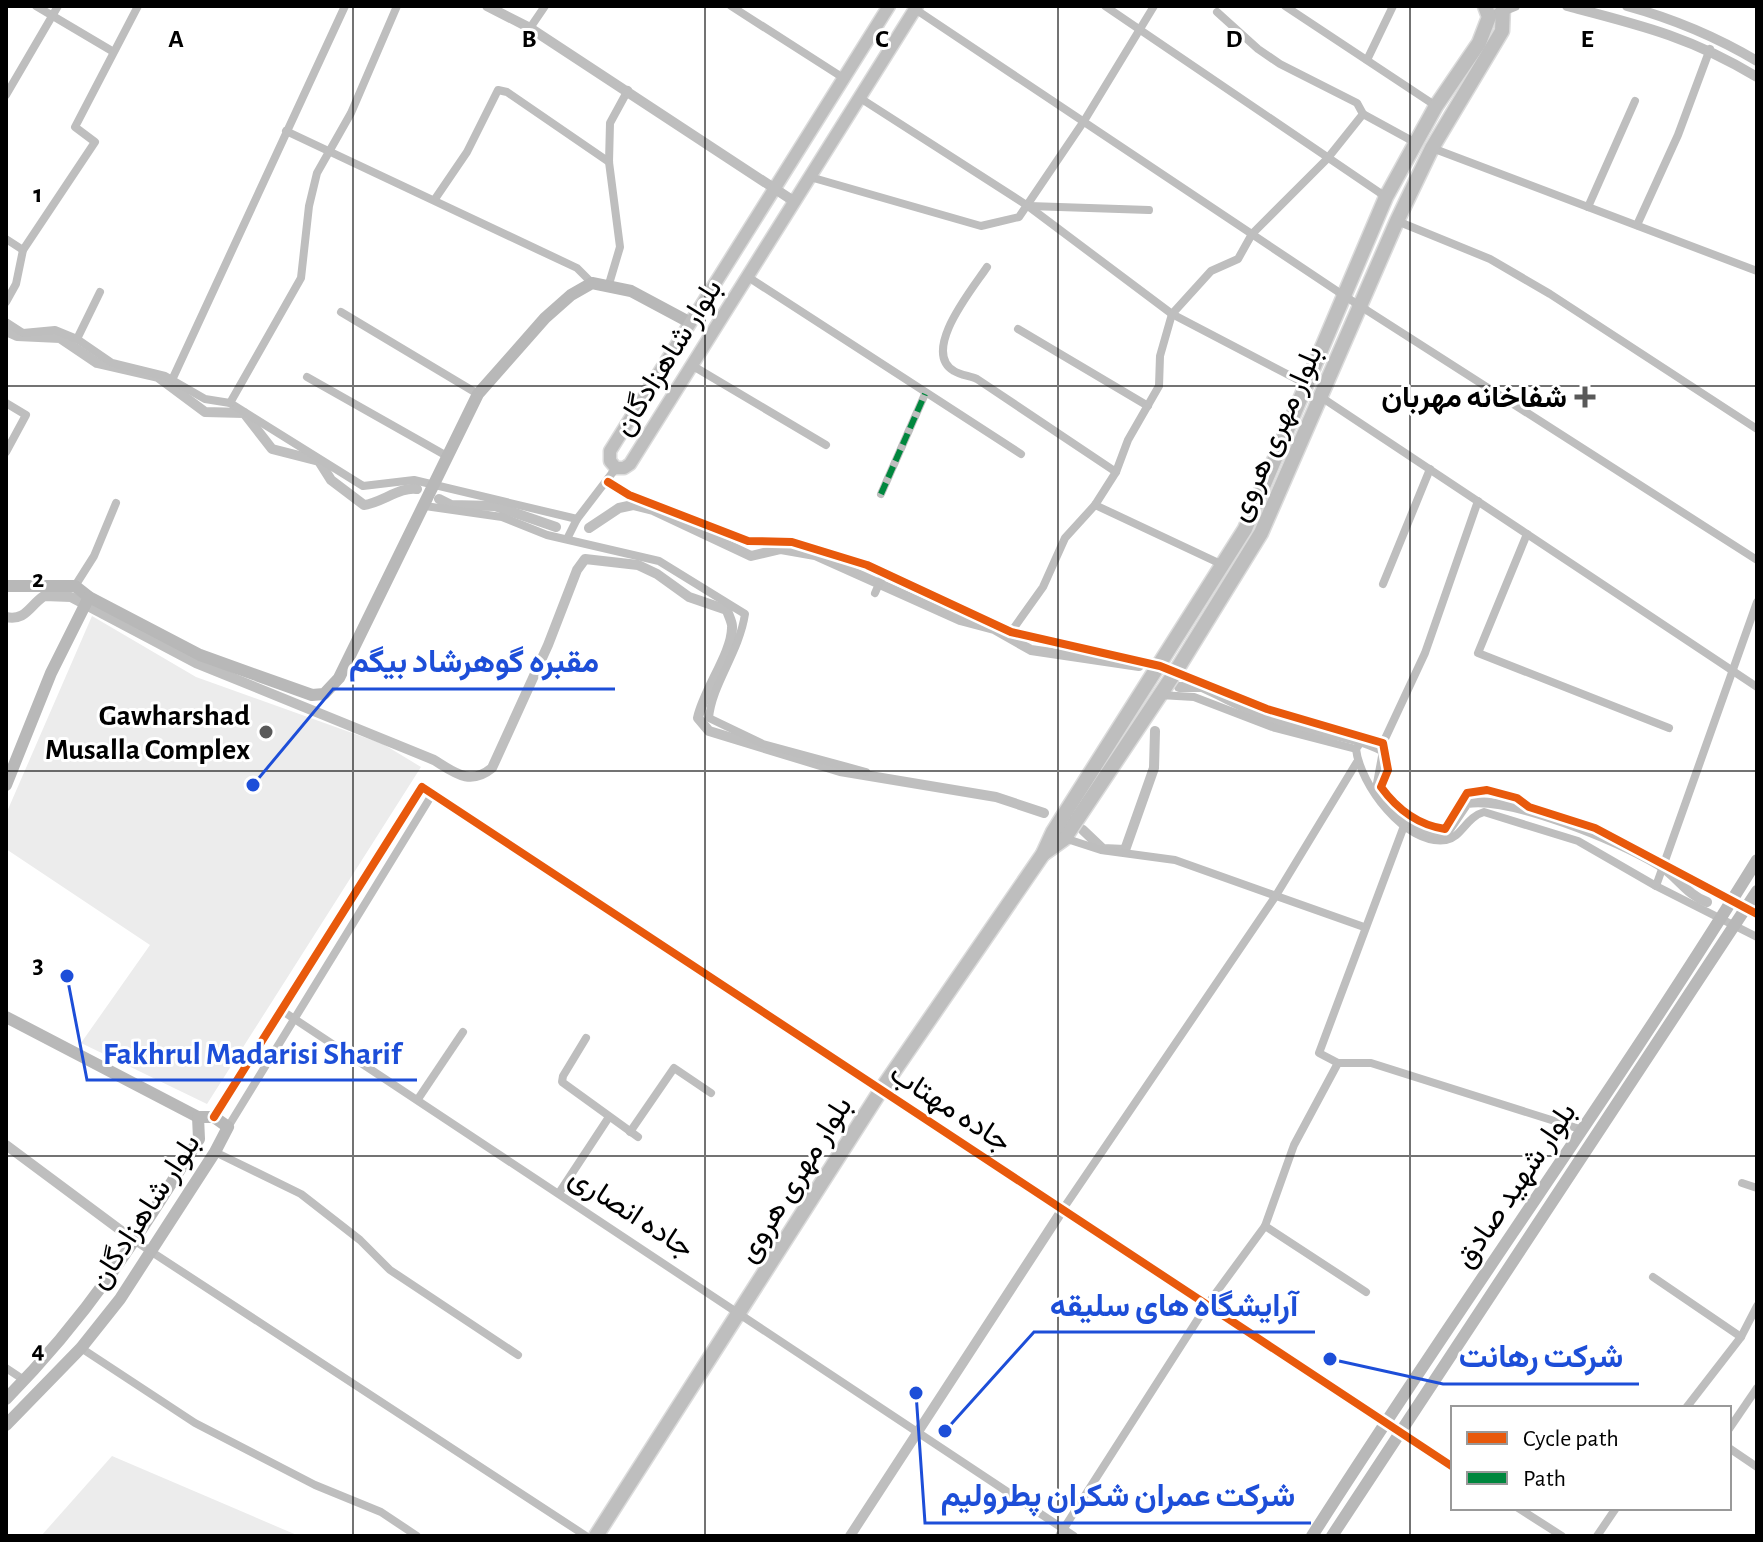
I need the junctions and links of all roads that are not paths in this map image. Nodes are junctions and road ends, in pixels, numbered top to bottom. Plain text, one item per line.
1 (36, 6) edge
2 (58, 6) edge
3 (138, 6) edge
4 (345, 6) edge
5 (397, 6) edge
6 (487, 6) edge
7 (545, 6) edge
8 (731, 6) edge
9 (889, 6) edge
10 (1105, 6) edge
11 (1154, 6) edge
12 (1285, 6) edge
13 (1393, 6) edge
14 (1567, 6) edge
15 (1627, 6) edge
16 (1508, 7) edge
17 (916, 8) edge
18 (1487, 11) edge
19 (1217, 12) dead end
20 (52, 16) junction
21 (530, 28) junction
22 (1141, 30) junction
23 (1710, 49) junction
24 (112, 51) junction
25 (1367, 60) junction
26 (1757, 61) edge
27 (1757, 77) edge
28 (846, 79) junction
29 (628, 90) junction
30 (6, 95) edge
31 (860, 98) junction
32 (1635, 101) dead end
33 (1436, 106) junction
34 (1363, 114) junction
35 (1084, 121) junction
36 (286, 131) junction
37 (1416, 143) junction
38 (1432, 148) junction
39 (332, 153) junction
40 (1327, 159) junction
41 (609, 162) junction
42 (810, 177) junction
43 (772, 189) junction
44 (1386, 197) junction
45 (435, 199) junction
46 (795, 202) junction
47 (1028, 206) junction
48 (1588, 207) junction
49 (1149, 210) dead end
50 (1397, 221) junction
51 (1637, 225) junction
52 (1252, 234) junction
53 (6, 239) edge
54 (23, 250) junction
55 (987, 267) dead end
56 (1757, 271) edge
57 (748, 277) junction
58 (592, 283) junction
59 (609, 284) junction
60 (100, 292) dead end
61 (1343, 295) junction
62 (6, 302) edge
63 (1359, 303) junction
64 (341, 312) dead end
65 (1172, 314) junction
66 (6, 322) edge
67 (689, 322) junction
68 (1018, 329) dead end
69 (77, 339) junction
70 (693, 366) junction
71 (307, 377) dead end
72 (172, 380) junction
73 (1308, 385) junction
74 (478, 394) junction
75 (925, 394) junction
76 (1321, 397) junction
77 (6, 403) edge
78 (230, 403) junction
79 (1148, 406) junction
80 (1757, 429) edge
81 (826, 445) dead end
82 (6, 452) edge
83 (1021, 454) dead end
84 (445, 455) junction
85 (616, 468) junction
86 (1430, 469) junction
87 (1116, 472) junction
88 (608, 482) junction
89 (433, 484) junction
90 (881, 494) dead end
91 (1478, 501) junction
92 (116, 503) dead end
93 (1095, 505) junction
94 (425, 506) junction
95 (577, 519) junction
96 (1527, 534) junction
97 (568, 537) junction
98 (1757, 560) edge
99 (1223, 565) junction
100 (883, 575) junction
101 (1383, 584) dead end
102 (6, 586) edge
103 (75, 586) junction
104 (875, 593) dead end
105 (89, 597) junction
106 (1757, 602) edge
107 (1011, 632) junction
108 (1160, 666) junction
109 (1732, 670) junction
110 (1176, 671) junction
111 (1757, 687) edge
112 (1160, 695) junction
113 (1669, 728) dead end
114 (1365, 736) junction
115 (1383, 743) junction
116 (1356, 749) junction
117 (1357, 762) junction
118 (866, 772) dead end
119 (6, 785) edge
120 (433, 793) junction
121 (1404, 826) junction
122 (1058, 835) junction
123 (1757, 860) edge
124 (1663, 868) junction
125 (1656, 886) junction
126 (1757, 891) edge
127 (1275, 897) junction
128 (1731, 902) junction
129 (1751, 911) edge
130 (1720, 920) junction
131 (1364, 927) junction
132 (1733, 927) junction
133 (1757, 937) edge
134 (281, 1010) junction
135 (6, 1017) edge
136 (294, 1018) junction
137 (463, 1032) dead end
138 (586, 1038) dead end
139 (1338, 1063) junction
140 (881, 1090) junction
141 (711, 1093) dead end
142 (418, 1099) junction
143 (198, 1117) junction
144 (214, 1117) junction
145 (609, 1117) junction
146 (228, 1127) junction
147 (1584, 1131) junction
148 (6, 1145) edge
149 (215, 1152) junction
150 (1742, 1183) dead end
151 (1757, 1188) edge
152 (559, 1193) junction
153 (1063, 1209) junction
154 (1265, 1226) junction
155 (135, 1241) junction
156 (150, 1251) junction
157 (1653, 1277) dead end
158 (1366, 1292) dead end
159 (1207, 1305) junction
160 (1757, 1306) edge
161 (741, 1312) junction
162 (1741, 1337) junction
163 (81, 1348) junction
164 (518, 1355) dead end
165 (6, 1368) edge
166 (24, 1380) junction
167 (1757, 1388) edge
168 (6, 1399) edge
169 (1688, 1406) edge
170 (1384, 1423) junction
171 (6, 1425) edge
172 (1731, 1426) edge
173 (920, 1432) junction
174 (1397, 1432) junction
175 (1731, 1449) edge
176 (1451, 1466) edge
177 (1757, 1467) edge
178 (1521, 1510) edge
179 (1615, 1510) edge
180 (1061, 1532) edge
181 (417, 1536) edge
182 (586, 1536) edge
183 (596, 1536) edge
184 (850, 1536) edge
185 (1074, 1536) edge
186 (1312, 1536) edge
187 (1332, 1536) edge
188 (1562, 1536) edge
189 (1597, 1536) edge

1 - 20 street
2 - 20 street
3 - 24 street
4 - 36 street
5 - 39 street
6 - 21 street
7 - 21 street
8 - 28 street
9 - 28 main road, بلوار شاهزادگان
10 - 22 street
11 - 22 street
12 - 25 street
13 - 25 street
14 - 23 street
15 - 26 street
16 - 18 street
16 - 38 highway, بلوار مهری هروی
17 - 31 main road, بلوار شاهزادگان
17 - 35 street
18 - 33 highway, بلوار مهری هروی
19 - 34 street
20 - 24 street
20 - 30 street
21 - 29 street
22 - 35 street
22 - 40 street
23 - 27 street
23 - 51 street
24 - 54 street
25 - 33 street
28 - 43 main road, بلوار شاهزادگان
29 - 41 street
29 - 43 street
31 - 42 main road, بلوار شاهزادگان
31 - 47 street
32 - 48 street
33 - 37 highway, بلوار مهری هروی
34 - 37 street
34 - 40 street
35 - 47 street
35 - 52 street
36 - 39 street
36 - 72 street
37 - 44 highway, بلوار مهری هروی
38 - 48 street
38 - 50 highway, بلوار مهری هروی
39 - 45 street
39 - 78 street
40 - 44 street
40 - 52 street
41 - 45 street
41 - 59 street
42 - 46 main road, بلوار شاهزادگان
42 - 47 street
43 - 46 street
43 - 67 main road, بلوار شاهزادگان
44 - 61 highway, بلوار مهری هروی
45 - 58 street
46 - 57 main road, بلوار شاهزادگان
47 - 49 street
47 - 65 street
48 - 51 street
50 - 63 highway, بلوار مهری هروی
50 - 80 street
51 - 56 street
52 - 61 street
52 - 65 street
53 - 54 street
54 - 62 street
55 - 87 street
57 - 70 main road, بلوار شاهزادگان
57 - 75 street
58 - 59 main road
58 - 74 main road
59 - 67 main road
60 - 69 street
61 - 63 street
61 - 73 highway, بلوار مهری هروی
63 - 76 highway, بلوار مهری هروی
63 - 98 street
64 - 74 street
65 - 73 street
65 - 79 street
66 - 69 street
67 - 85 main road, بلوار شاهزادگان
68 - 79 street
69 - 72 street
70 - 81 street
70 - 85 main road, بلوار شاهزادگان
71 - 84 street
72 - 78 street
73 - 99 highway, بلوار مهری هروی
74 - 84 main road
75 - 83 street
75 - 90 street
76 - 86 street
76 - 110 highway, بلوار مهری هروی
77 - 82 street
78 - 89 street
79 - 87 street
84 - 89 main road
85 - 88 street
86 - 91 street
86 - 101 street
87 - 93 street
88 - 95 street
88 - 100 street
89 - 94 main road
89 - 95 street
91 - 96 street
91 - 115 street
92 - 103 street
93 - 99 street
93 - 107 street
94 - 97 street
94 - 105 main road
95 - 97 street
96 - 109 street
96 - 113 street
97 - 118 street
99 - 108 highway, بلوار مهری هروی
100 - 104 street
100 - 107 street
102 - 103 main road
103 - 105 main road
105 - 119 main road
106 - 109 street
107 - 108 street
108 - 110 street
108 - 122 highway, بلوار مهری هروی
109 - 111 street
109 - 124 street
110 - 112 highway, بلوار مهری هروی
110 - 114 street
112 - 116 street
112 - 122 highway, بلوار مهری هروی
114 - 115 street
114 - 116 street
115 - 124 street
116 - 117 street
117 - 121 street
117 - 127 street
120 - 134 street, جاده مهتاب
120 - 136 street
120 - 140 street, جاده مهتاب
121 - 125 street
121 - 131 street
122 - 127 street
122 - 140 highway, بلوار مهری هروی
123 - 128 main road, بلوار شهید صادق
124 - 125 street
124 - 128 street
125 - 130 street
126 - 129 main road, بلوار شهید صادق
127 - 131 street
127 - 153 street
128 - 129 street
128 - 130 main road, بلوار شهید صادق
129 - 132 main road, بلوار شهید صادق
130 - 132 street
130 - 147 main road, بلوار شهید صادق
131 - 139 street
132 - 133 street
132 - 174 main road, بلوار شهید صادق
134 - 136 street, جاده انصاری
134 - 144 street
135 - 143 main road
136 - 142 street, جاده انصاری
136 - 146 street
137 - 142 street
138 - 145 street
139 - 147 street
139 - 154 street
140 - 153 street, جاده مهتاب
140 - 161 highway, بلوار مهری هروی
141 - 145 street
142 - 152 street, جاده انصاری
143 - 144 main road, بلوار شاهزادگان
143 - 155 main road, بلوار شاهزادگان
144 - 146 main road, بلوار شاهزادگان
145 - 152 street
146 - 149 main road, بلوار شاهزادگان
147 - 170 main road, بلوار شهید صادق
148 - 155 street
149 - 156 main road, بلوار شاهزادگان
149 - 164 street
150 - 151 street
152 - 161 street, جاده انصاری
153 - 159 street, جاده مهتاب
153 - 173 street
154 - 158 street
154 - 159 street
155 - 156 street
155 - 166 main road, بلوار شاهزادگان
156 - 163 main road, بلوار شاهزادگان
156 - 182 street
157 - 162 street
159 - 170 street, جاده مهتاب
159 - 180 street
160 - 162 street
161 - 173 street, جاده انصاری
161 - 183 highway, بلوار مهری هروی
162 - 169 street
163 - 171 main road, بلوار شاهزادگان
163 - 181 street
165 - 166 street
166 - 168 main road, بلوار شاهزادگان
167 - 172 street
170 - 174 street, جاده مهتاب
170 - 186 main road, بلوار شهید صادق
173 - 180 street, جاده انصاری
173 - 184 street
174 - 176 street, جاده مهتاب
174 - 187 main road, بلوار شهید صادق
175 - 177 street
178 - 188 street
179 - 189 street
180 - 185 street, جاده انصاری

